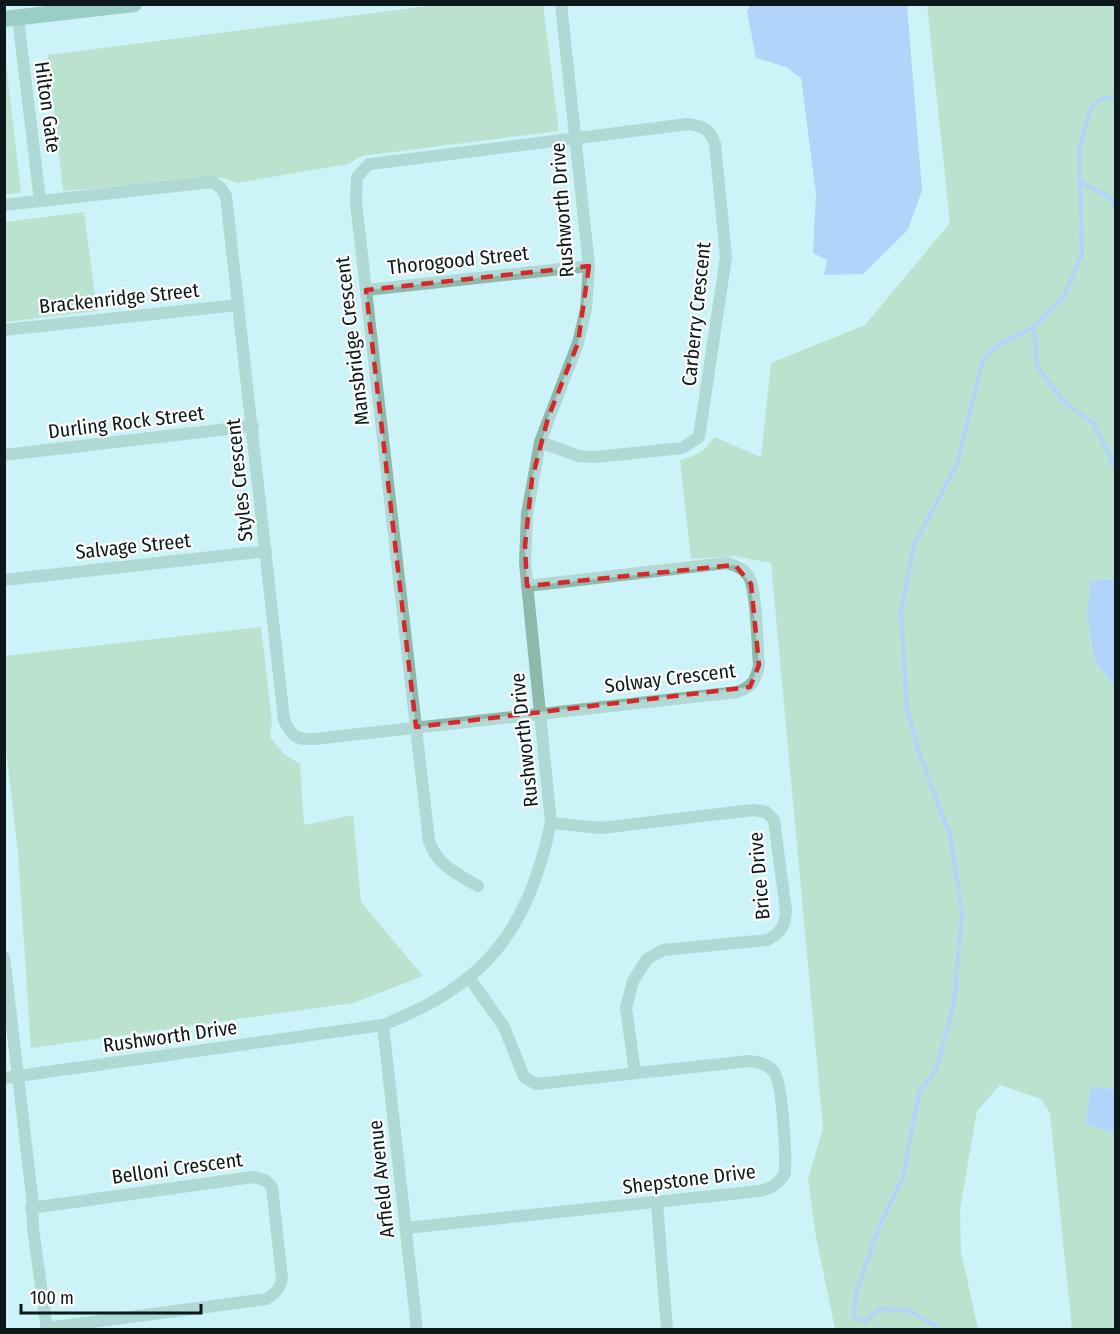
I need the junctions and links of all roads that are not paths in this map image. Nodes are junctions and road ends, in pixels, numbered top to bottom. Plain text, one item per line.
1 (134, 4) edge
2 (561, 4) edge
3 (11, 19) edge
4 (577, 140) junction
5 (40, 201) junction
6 (4, 205) edge
7 (589, 266) junction
8 (366, 290) junction
9 (238, 305) junction
10 (4, 330) edge
11 (253, 426) junction
12 (540, 442) junction
13 (4, 455) edge
14 (266, 551) junction
15 (4, 580) edge
16 (528, 586) junction
17 (542, 713) junction
18 (416, 727) junction
19 (552, 823) junction
20 (478, 886) dead end
21 (4, 957) edge
22 (470, 979) junction
23 (383, 1025) junction
24 (634, 1073) junction
25 (18, 1077) junction
26 (4, 1078) edge
27 (657, 1203) junction
28 (31, 1208) junction
29 (406, 1228) junction
30 (47, 1328) edge
31 (417, 1329) edge
32 (668, 1329) edge

1 - 3 main road
2 - 4 street, Rushworth Drive
3 - 5 street, Hilton Gate
4 - 7 street, Rushworth Drive
4 - 8 street, Mansbridge Crescent
4 - 12 street, Carberry Crescent
5 - 6 street, Styles Crescent
5 - 9 street, Styles Crescent
7 - 8 street, Thorogood Street
7 - 12 street, Rushworth Drive
8 - 18 street, Mansbridge Crescent
9 - 10 street, Brackenridge Street
9 - 11 street, Styles Crescent
11 - 13 street, Durling Rock Street
11 - 14 street, Styles Crescent
12 - 16 street, Rushworth Drive
14 - 15 street, Salvage Street
14 - 18 street, Styles Crescent
16 - 17 street, Rushworth Drive
16 - 17 street, Solway Crescent
17 - 18 street, Styles Crescent
17 - 19 street, Rushworth Drive
18 - 20 street, Mansbridge Crescent
19 - 22 street, Rushworth Drive
19 - 24 street, Brice Drive
21 - 25 street
22 - 23 street, Rushworth Drive
22 - 24 street, Shepstone Drive
23 - 25 street, Rushworth Drive
23 - 29 street, Arfield Avenue
24 - 27 street, Shepstone Drive
25 - 26 street, Rushworth Drive
25 - 28 street
27 - 29 street, Shepstone Drive
27 - 32 street
28 - 30 street
28 - 30 street, Belloni Crescent
29 - 31 street, Arfield Avenue

